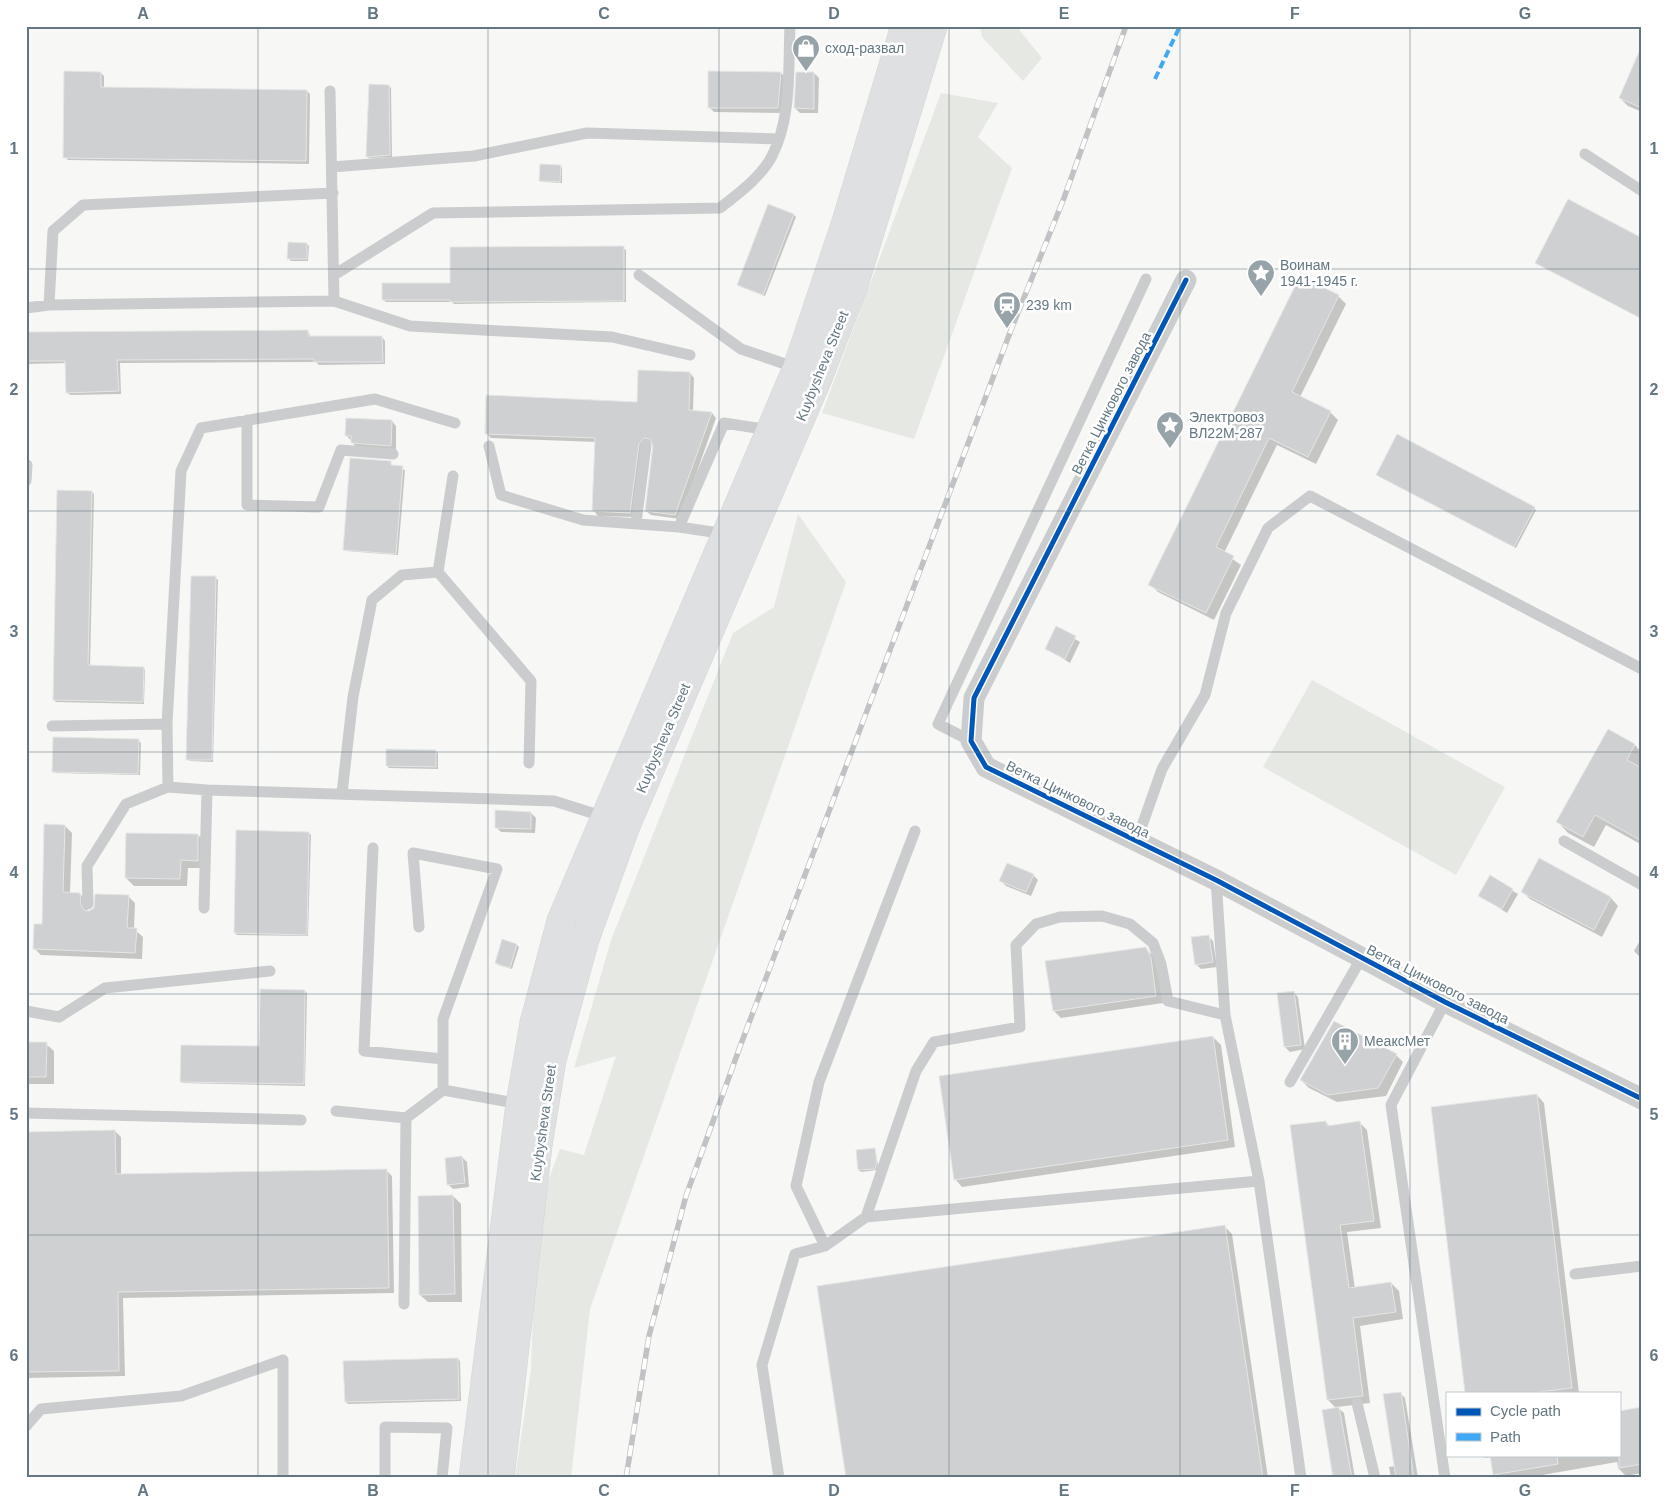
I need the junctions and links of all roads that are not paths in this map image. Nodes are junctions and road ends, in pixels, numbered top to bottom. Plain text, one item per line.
1 (790, 26) edge
2 (905, 26) edge
3 (933, 26) edge
4 (330, 91) dead end
5 (779, 139) junction
6 (1585, 154) dead end
7 (332, 167) junction
8 (1642, 191) edge
9 (333, 193) junction
10 (334, 275) junction
11 (639, 275) dead end
12 (1146, 279) dead end
13 (1186, 280) dead end
14 (334, 301) junction
15 (49, 305) junction
16 (26, 308) edge
17 (690, 355) dead end
18 (797, 368) junction
19 (247, 420) junction
20 (455, 423) dead end
21 (770, 430) junction
22 (646, 445) dead end
23 (489, 446) dead end
24 (393, 454) dead end
25 (27, 465) edge
26 (453, 476) dead end
27 (26, 481) edge
28 (636, 523) junction
29 (679, 527) junction
30 (726, 534) junction
31 (438, 572) junction
32 (1642, 669) edge
33 (167, 724) junction
34 (52, 726) dead end
35 (970, 741) junction
36 (529, 763) dead end
37 (168, 787) junction
38 (207, 790) junction
39 (342, 793) junction
40 (615, 822) junction
41 (914, 831) dead end
42 (1136, 840) junction
43 (1564, 841) dead end
44 (373, 848) dead end
45 (1216, 880) junction
46 (1642, 885) edge
47 (88, 904) dead end
48 (204, 908) dead end
49 (419, 927) dead end
50 (1362, 957) junction
51 (270, 971) dead end
52 (1445, 1002) junction
53 (26, 1011) edge
54 (1225, 1015) junction
55 (443, 1060) junction
56 (1290, 1082) dead end
57 (442, 1090) junction
58 (1642, 1098) edge
59 (520, 1104) junction
60 (336, 1111) dead end
61 (26, 1113) edge
62 (406, 1118) junction
63 (301, 1120) dead end
64 (1259, 1181) junction
65 (866, 1217) junction
66 (825, 1246) junction
67 (1642, 1266) edge
68 (1575, 1274) dead end
69 (404, 1304) dead end
70 (1357, 1403) dead end
71 (1442, 1424) edge
72 (26, 1426) edge
73 (283, 1478) edge
74 (384, 1478) edge
75 (442, 1478) edge
76 (473, 1478) edge
77 (500, 1478) edge
78 (779, 1478) edge
79 (1301, 1478) edge
80 (1375, 1478) edge
81 (1445, 1478) edge

1 - 5 lane
2 - 18 main road, Kuybysheva Street
3 - 40 main road, Kuybysheva Street
4 - 7 lane
5 - 7 lane
5 - 10 lane
6 - 8 lane
7 - 9 lane
9 - 10 lane
9 - 15 lane
10 - 14 lane
11 - 18 lane
12 - 35 lane
13 - 35 street, Ветка Цинкового завода
14 - 15 lane
14 - 17 lane
15 - 16 lane
18 - 21 main road, Kuybysheva Street
19 - 20 lane
19 - 24 lane
19 - 33 lane
21 - 29 lane
21 - 30 main road, Kuybysheva Street
22 - 28 lane
23 - 28 lane
25 - 27 lane
26 - 31 lane
28 - 29 lane
29 - 30 lane
30 - 40 main road, Kuybysheva Street
31 - 36 lane
31 - 39 lane
32 - 42 lane
33 - 34 lane
33 - 37 lane
35 - 42 street, Ветка Цинкового завода
37 - 38 lane
37 - 47 lane
38 - 39 lane
38 - 48 lane
39 - 40 lane
40 - 59 main road, Kuybysheva Street
40 - 77 main road, Kuybysheva Street
41 - 66 lane
42 - 45 street, Ветка Цинкового завода
43 - 46 lane
44 - 55 lane
45 - 50 street, Ветка Цинкового завода
45 - 54 lane
49 - 55 lane
50 - 52 street, Ветка Цинкового завода
50 - 56 lane
51 - 53 lane
52 - 58 street, Ветка Цинкового завода
52 - 71 lane
54 - 64 lane
54 - 65 lane
55 - 57 lane
57 - 59 lane
57 - 62 lane
59 - 76 main road, Kuybysheva Street
60 - 62 lane
61 - 63 lane
62 - 69 lane
64 - 65 lane
64 - 79 lane
65 - 66 lane
66 - 78 lane
67 - 68 lane
70 - 80 lane
71 - 81 lane
72 - 73 lane
74 - 75 lane

